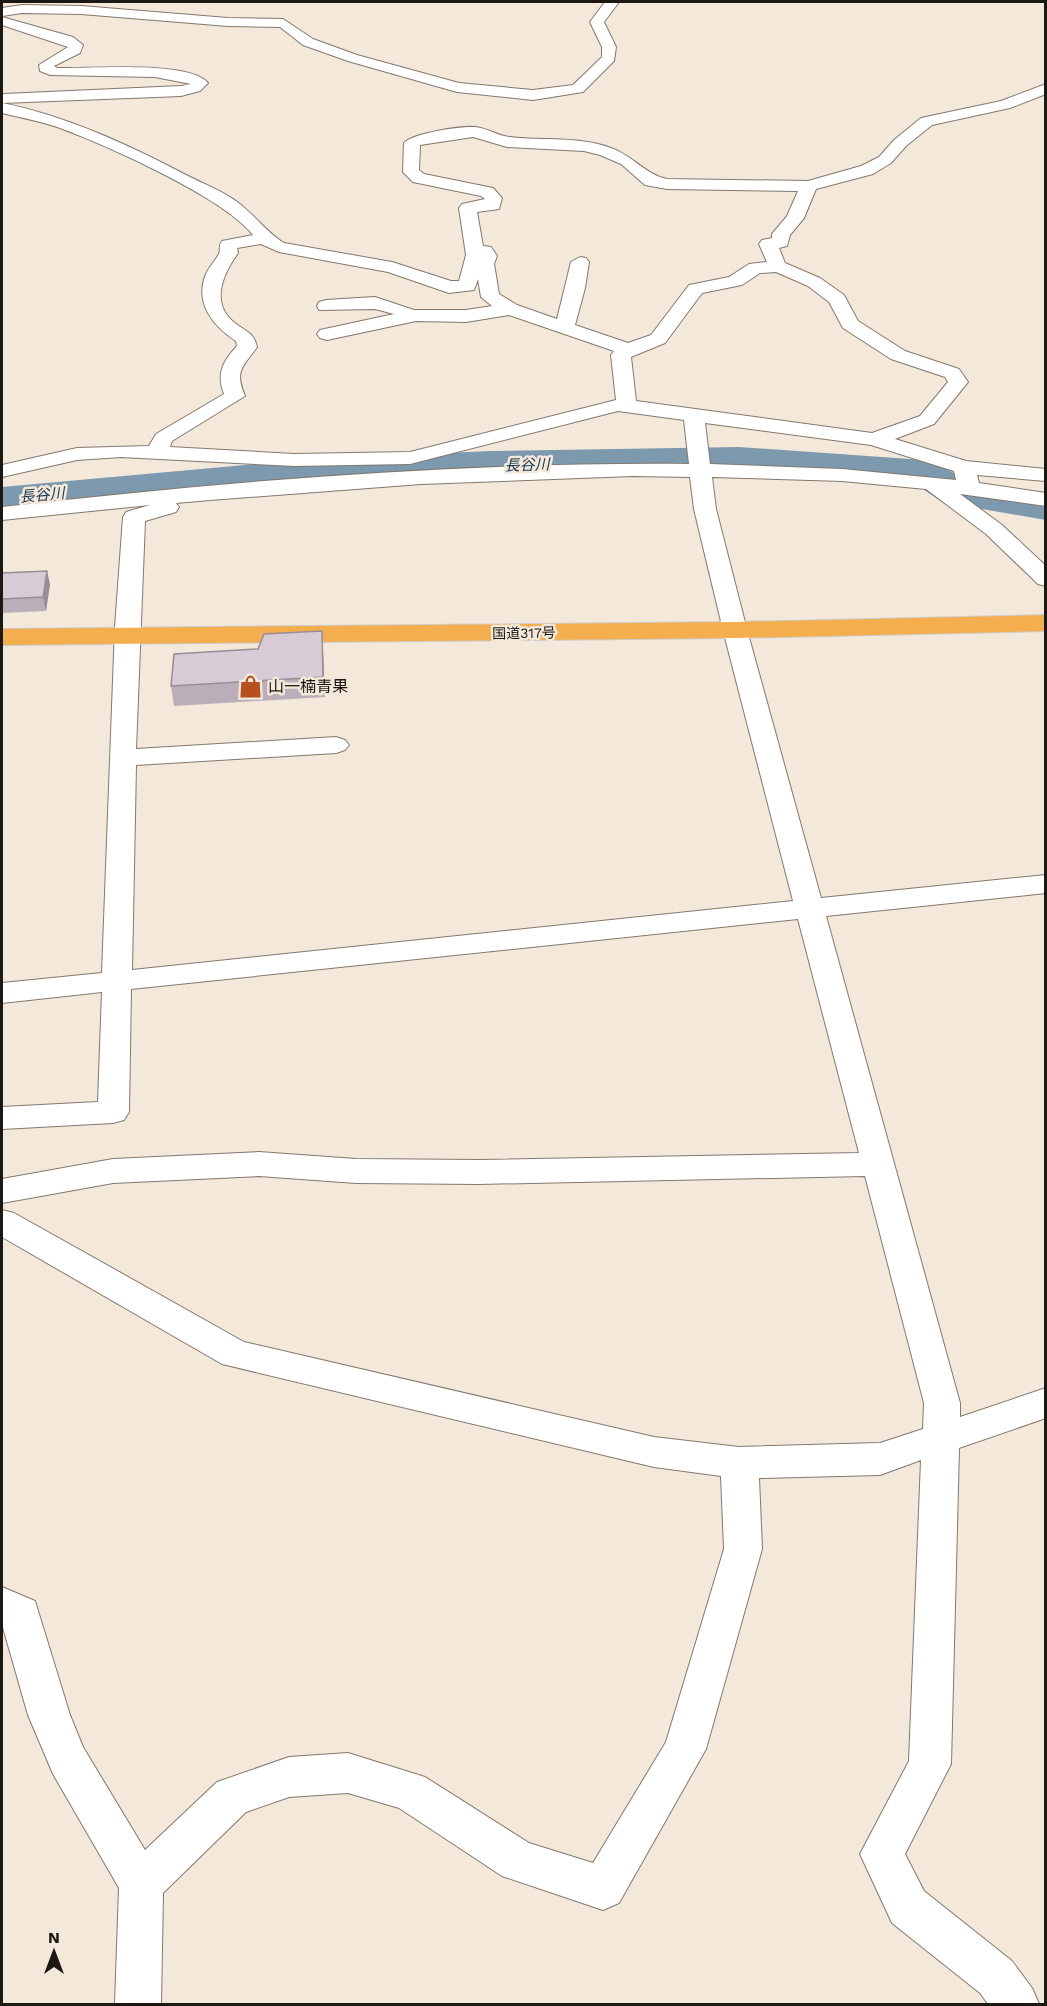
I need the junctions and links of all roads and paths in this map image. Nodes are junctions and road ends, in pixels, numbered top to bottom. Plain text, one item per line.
1 (612, 2) edge
2 (2, 12) edge
3 (2, 21) edge
4 (1046, 88) edge
5 (2, 99) edge
6 (2, 108) edge
7 (809, 186) junction
8 (264, 238) junction
9 (475, 255) junction
10 (580, 262) dead end
11 (778, 266) junction
12 (326, 306) dead end
13 (510, 309) junction
14 (416, 315) junction
15 (564, 327) junction
16 (327, 334) dead end
17 (628, 349) junction
18 (618, 405) junction
19 (694, 415) junction
20 (874, 439) junction
21 (157, 452) junction
22 (964, 466) junction
23 (699, 469) junction
24 (2, 471) edge
25 (1046, 475) edge
26 (928, 484) junction
27 (969, 488) junction
28 (209, 493) junction
29 (1046, 500) edge
30 (2, 513) edge
31 (1046, 579) edge
32 (1046, 623) edge
33 (735, 630) junction
34 (2, 637) edge
35 (128, 638) junction
36 (2, 644) edge
37 (336, 745) dead end
38 (124, 758) junction
39 (1046, 884) edge
40 (811, 909) junction
41 (118, 979) junction
42 (2, 993) edge
43 (2, 1118) edge
44 (878, 1164) junction
45 (2, 1191) edge
46 (2, 1222) edge
47 (1046, 1403) edge
48 (940, 1438) junction
49 (739, 1464) junction
50 (2, 1604) edge
51 (141, 1884) junction
52 (138, 2004) edge
53 (1016, 2004) edge

1 - 2 street
3 - 5 street
4 - 7 street
6 - 8 street
7 - 9 street
7 - 11 street
8 - 9 street
8 - 21 street
9 - 13 street
10 - 15 street
11 - 17 street
11 - 20 street
12 - 14 street
13 - 14 street
13 - 15 street
14 - 16 street
15 - 17 street
17 - 18 street
18 - 19 street
18 - 21 street
19 - 20 street
19 - 23 street
20 - 22 street
21 - 24 street
22 - 25 street
22 - 27 street
23 - 26 street
23 - 28 street
23 - 33 street
26 - 27 street
26 - 31 street
27 - 29 street
28 - 30 street
28 - 35 street
32 - 33 highway, 国道317号
33 - 35 highway, 国道317号
33 - 40 street
34 - 35 highway, 国道317号
35 - 36 highway
35 - 38 street
37 - 38 street
38 - 41 street
39 - 40 street
40 - 41 street
40 - 44 street
41 - 42 street
41 - 43 street
44 - 45 street
44 - 48 street
46 - 49 street
47 - 48 street
48 - 49 street
48 - 53 street
49 - 51 street
50 - 51 street
51 - 52 street

